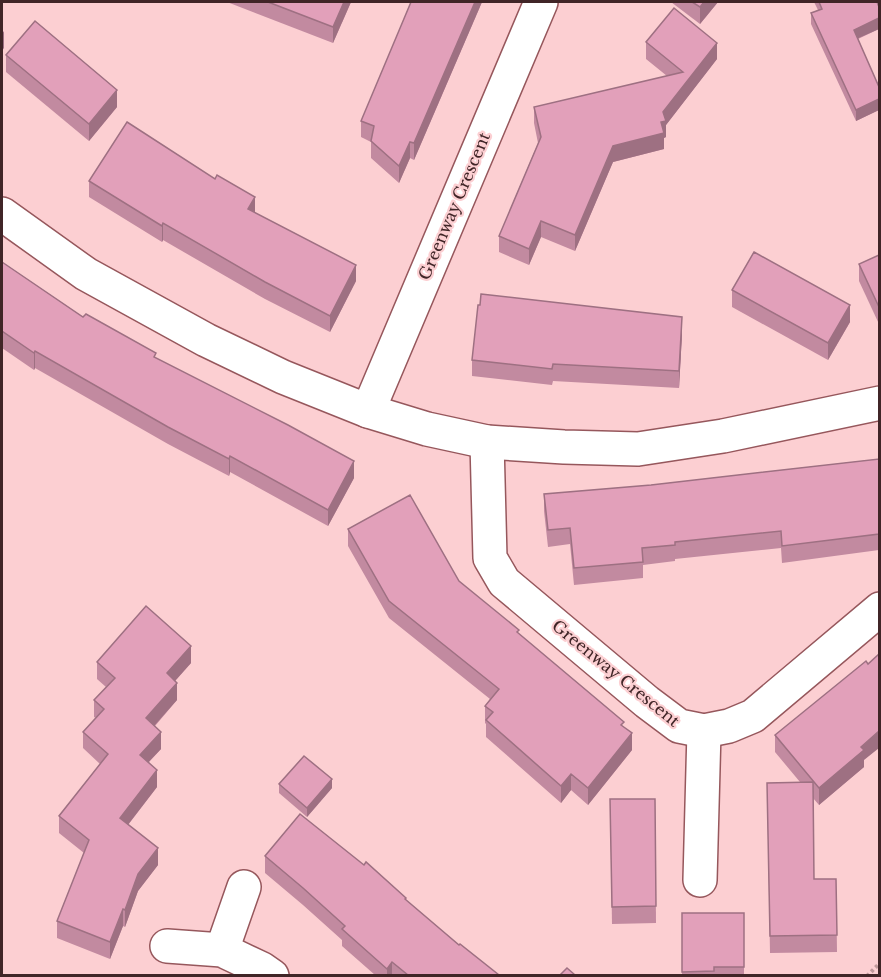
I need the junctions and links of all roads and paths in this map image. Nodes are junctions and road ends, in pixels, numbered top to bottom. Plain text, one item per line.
1 (541, 2) edge
2 (2, 214) edge
3 (879, 403) edge
4 (368, 411) junction
5 (487, 442) junction
6 (879, 609) edge
7 (704, 731) junction
8 (700, 880) dead end
9 (244, 887) dead end
10 (168, 946) dead end
11 (222, 950) junction
12 (879, 963) edge
13 (272, 975) edge
14 (867, 975) edge

1 - 4 street, Greenway Crescent
2 - 4 street
3 - 5 street
4 - 5 street
5 - 7 street, Greenway Crescent
6 - 7 street, Greenway Crescent
7 - 8 street
9 - 11 street
10 - 11 street
11 - 13 street
12 - 14 path

